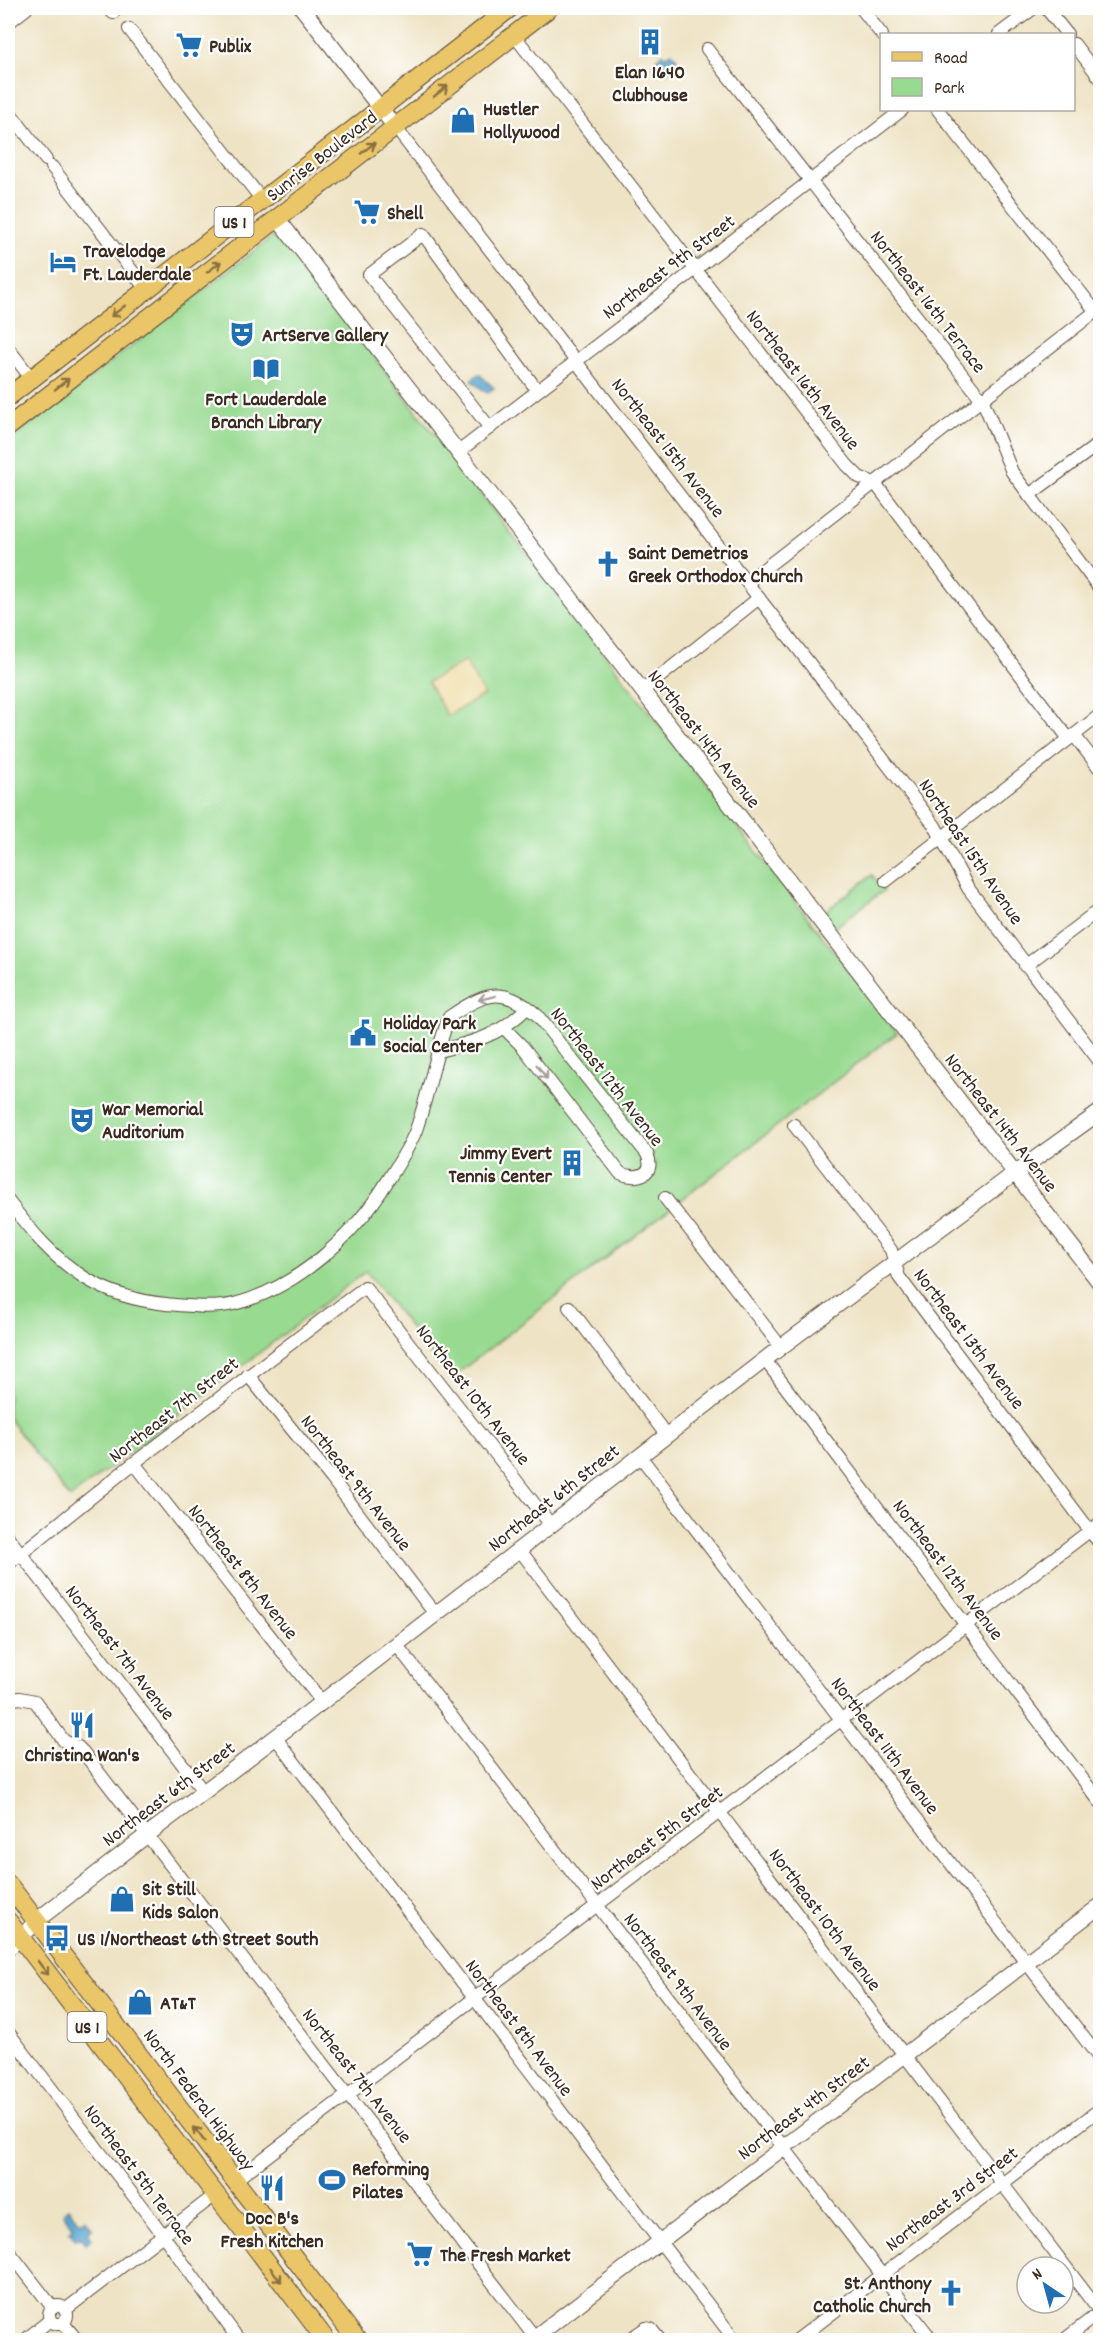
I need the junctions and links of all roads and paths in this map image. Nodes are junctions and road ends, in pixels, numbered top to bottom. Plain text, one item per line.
1 (27, 8) edge
2 (302, 8) edge
3 (549, 8) edge
4 (861, 8) edge
5 (1034, 8) edge
6 (1046, 8) edge
7 (501, 10) edge
8 (8, 22) edge
9 (129, 29) dead end
10 (880, 33) edge
11 (1000, 33) edge
12 (1065, 33) edge
13 (514, 35) junction
14 (1075, 45) edge
15 (707, 49) dead end
16 (1101, 78) edge
17 (381, 108) junction
18 (8, 110) edge
19 (901, 111) edge
20 (939, 111) edge
21 (395, 127) junction
22 (810, 181) junction
23 (262, 200) junction
24 (277, 218) junction
25 (695, 270) junction
26 (147, 289) junction
27 (1098, 310) edge
28 (8, 348) edge
29 (576, 360) junction
30 (31, 378) junction
31 (537, 390) junction
32 (8, 396) edge
33 (982, 401) junction
34 (12, 424) edge
35 (490, 428) junction
36 (1101, 443) edge
37 (457, 453) junction
38 (875, 483) junction
39 (1029, 495) junction
40 (747, 582) junction
41 (1099, 584) edge
42 (759, 598) junction
43 (642, 691) junction
44 (1101, 715) edge
45 (1072, 737) junction
46 (1101, 769) edge
47 (941, 839) junction
48 (886, 881) dead end
49 (1101, 909) edge
50 (1025, 966) junction
51 (528, 1007) junction
52 (447, 1023) junction
53 (504, 1028) junction
54 (462, 1045) junction
55 (439, 1051) junction
56 (1101, 1062) edge
57 (1101, 1112) edge
58 (794, 1125) dead end
59 (1015, 1173) junction
60 (665, 1198) dead end
61 (8, 1202) edge
62 (894, 1264) junction
63 (1101, 1283) edge
64 (365, 1287) joint
65 (569, 1307) dead end
66 (781, 1347) junction
67 (765, 1360) junction
68 (248, 1375) junction
69 (667, 1436) junction
70 (640, 1456) junction
71 (134, 1463) junction
72 (551, 1525) junction
73 (1096, 1527) edge
74 (8, 1537) edge
75 (1101, 1544) edge
76 (519, 1549) junction
77 (21, 1554) junction
78 (8, 1564) edge
79 (435, 1614) junction
80 (967, 1625) junction
81 (396, 1644) junction
82 (8, 1700) edge
83 (322, 1702) junction
84 (841, 1719) junction
85 (276, 1737) junction
86 (204, 1791) junction
87 (1101, 1802) edge
88 (721, 1812) junction
89 (147, 1834) junction
90 (8, 1884) edge
91 (597, 1905) junction
92 (1101, 1906) edge
93 (36, 1921) junction
94 (11, 1935) edge
95 (1026, 1962) junction
96 (475, 2000) junction
97 (8, 2032) edge
98 (905, 2056) junction
99 (1101, 2059) edge
100 (348, 2094) junction
101 (1101, 2109) edge
102 (783, 2148) junction
103 (194, 2168) junction
104 (234, 2181) junction
105 (1002, 2185) junction
106 (215, 2195) junction
107 (252, 2204) junction
108 (162, 2235) junction
109 (660, 2242) junction
110 (8, 2250) edge
111 (881, 2276) junction
112 (1100, 2312) edge
113 (58, 2315) junction
114 (534, 2339) edge
115 (25, 2340) edge
116 (77, 2340) edge
117 (239, 2340) edge
118 (326, 2340) edge
119 (357, 2340) edge
120 (628, 2340) edge
121 (660, 2340) edge
122 (735, 2340) edge
123 (797, 2340) edge
124 (932, 2340) edge
125 (1064, 2340) edge

1 - 8 street
2 - 17 street, Northeast 15th Avenue
3 - 13 main road, Sunrise Boulevard / US 1
4 - 10 street
5 - 11 street
6 - 12 street
7 - 17 main road, Sunrise Boulevard / US 1
9 - 23 street
21 -> 13 main road, Sunrise Boulevard / US 1
13 - 25 street, Northeast 16th Avenue
14 - 16 street
15 - 22 street, Northeast 16th Terrace
17 - 21 street, Northeast 15th Avenue
17 - 23 main road, Sunrise Boulevard / US 1
18 - 26 street
19 - 22 street, Northeast 9th Street
20 - 27 street
24 -> 21 main road, Sunrise Boulevard / US 1
21 - 29 street, Northeast 15th Avenue
22 - 25 street, Northeast 9th Street
22 - 33 street, Northeast 16th Terrace
23 - 26 main road, Sunrise Boulevard / US 1
34 -> 24 main road, Sunrise Boulevard / US 1
24 - 37 street, Northeast 14th Avenue
25 - 29 street, Northeast 9th Street
25 - 38 street, Northeast 16th Avenue
26 -> 30 main road, Sunrise Boulevard / US 1
27 - 33 street
28 - 30 street
29 - 31 street, Northeast 9th Street
29 - 40 street, Northeast 15th Avenue
30 - 32 main road, Sunrise Boulevard / US 1
30 - 34 main road
31 - 35 street, Northeast 9th Street
31 - 35 street
33 - 38 street
33 - 39 street, Northeast 16th Terrace
35 - 37 street, Northeast 9th Street
36 - 39 street
37 - 43 street, Northeast 14th Avenue
38 - 40 street
38 - 45 street, Northeast 16th Avenue
39 - 41 street, Northeast 16th Terrace
40 - 42 street, Northeast 15th Avenue
42 - 43 street
42 - 47 street, Northeast 15th Avenue
43 - 59 street, Northeast 14th Avenue
44 - 45 street
45 - 46 street, Northeast 16th Avenue
45 - 47 street
47 - 48 street
47 - 50 street, Northeast 15th Avenue
49 - 50 street
50 - 56 street, Northeast 15th Avenue
51 -> 52 street, Northeast 12th Avenue
51 - 53 street, Northeast 12th Avenue
53 -> 51 street, Northeast 12th Avenue
52 - 54 street
52 - 55 street
53 - 54 street, Northeast 12th Avenue
54 - 55 street, Northeast 12th Avenue
55 - 61 street
57 - 59 street, Northeast 6th Street
58 - 62 street, Northeast 13th Avenue
59 - 62 street, Northeast 6th Street
59 - 63 street, Northeast 14th Avenue
60 - 66 street
62 - 66 street, Northeast 6th Street
62 - 73 street, Northeast 13th Avenue
64 - 68 street, Northeast 7th Street
64 - 72 street, Northeast 10th Avenue
65 - 69 street
66 - 67 street, Northeast 6th Street
67 - 69 street, Northeast 6th Street
67 - 80 street, Northeast 12th Avenue
68 - 71 street, Northeast 7th Street
68 - 79 street, Northeast 9th Avenue
69 - 70 street, Northeast 6th Street
70 - 72 street, Northeast 6th Street
70 - 84 street, Northeast 11th Avenue
71 - 77 street, Northeast 7th Street
71 - 83 street, Northeast 8th Avenue
72 - 76 street, Northeast 6th Street
73 - 75 street, Northeast 13th Avenue
73 - 80 street, Northeast 5th Street
74 - 77 street, Northeast 7th Avenue
76 - 79 street, Northeast 6th Street
76 - 88 street, Northeast 10th Avenue
77 - 78 street, Northeast 7th Street
77 - 86 street, Northeast 7th Avenue
79 - 81 street, Northeast 6th Street
80 - 84 street, Northeast 5th Street
80 - 87 street, Northeast 12th Avenue
81 - 83 street, Northeast 6th Street
81 - 91 street, Northeast 9th Avenue
82 - 89 street, Northeast 7th Avenue
83 - 85 street, Northeast 6th Street
84 - 88 street, Northeast 5th Street
84 - 95 street, Northeast 11th Avenue
85 - 86 street, Northeast 6th Street
85 - 96 street, Northeast 8th Avenue
86 - 89 street, Northeast 6th Street
88 - 91 street, Northeast 5th Street
88 - 98 street, Northeast 10th Avenue
89 - 93 street, Northeast 6th Street
89 - 100 street, Northeast 7th Avenue
90 - 93 main road, North Federal Highway / US 1
91 - 96 street, Northeast 5th Street
91 - 102 street, Northeast 9th Avenue
92 - 95 street, Northeast 4th Street
93 - 94 street, Northeast 6th Street
104 -> 93 main road, North Federal Highway / US 1
94 -> 103 main road, US 1
95 - 98 street, Northeast 4th Street
95 - 99 street, Northeast 11th Avenue
96 - 100 street, Northeast 5th Street
96 - 109 street, Northeast 8th Avenue
97 - 108 street, Northeast 5th Terrace
98 - 102 street, Northeast 4th Street
98 - 105 street, Northeast 10th Avenue
100 - 104 street, Northeast 5th Street
100 - 114 street, Northeast 7th Avenue
101 - 105 street, Northeast 3rd Street
102 - 109 street, Northeast 4th Street
102 - 111 street, Northeast 9th Avenue
103 - 104 main road
103 - 106 main road, US 1
104 - 107 main road, North Federal Highway / US 1
105 - 111 street, Northeast 3rd Street
105 - 112 street, Northeast 10th Avenue
106 - 107 main road
106 - 108 street
106 -> 118 main road, US 1
107 - 119 main road, North Federal Highway / US 1
108 - 113 street
108 - 117 street, Northeast 5th Terrace
109 - 114 street, Northeast 4th Street
109 - 122 street, Northeast 8th Avenue
110 - 113 street
111 - 123 street, Northeast 3rd Street
111 - 124 street, Northeast 9th Avenue
112 - 125 street
113 - 115 street
113 - 116 street
120 - 121 street

